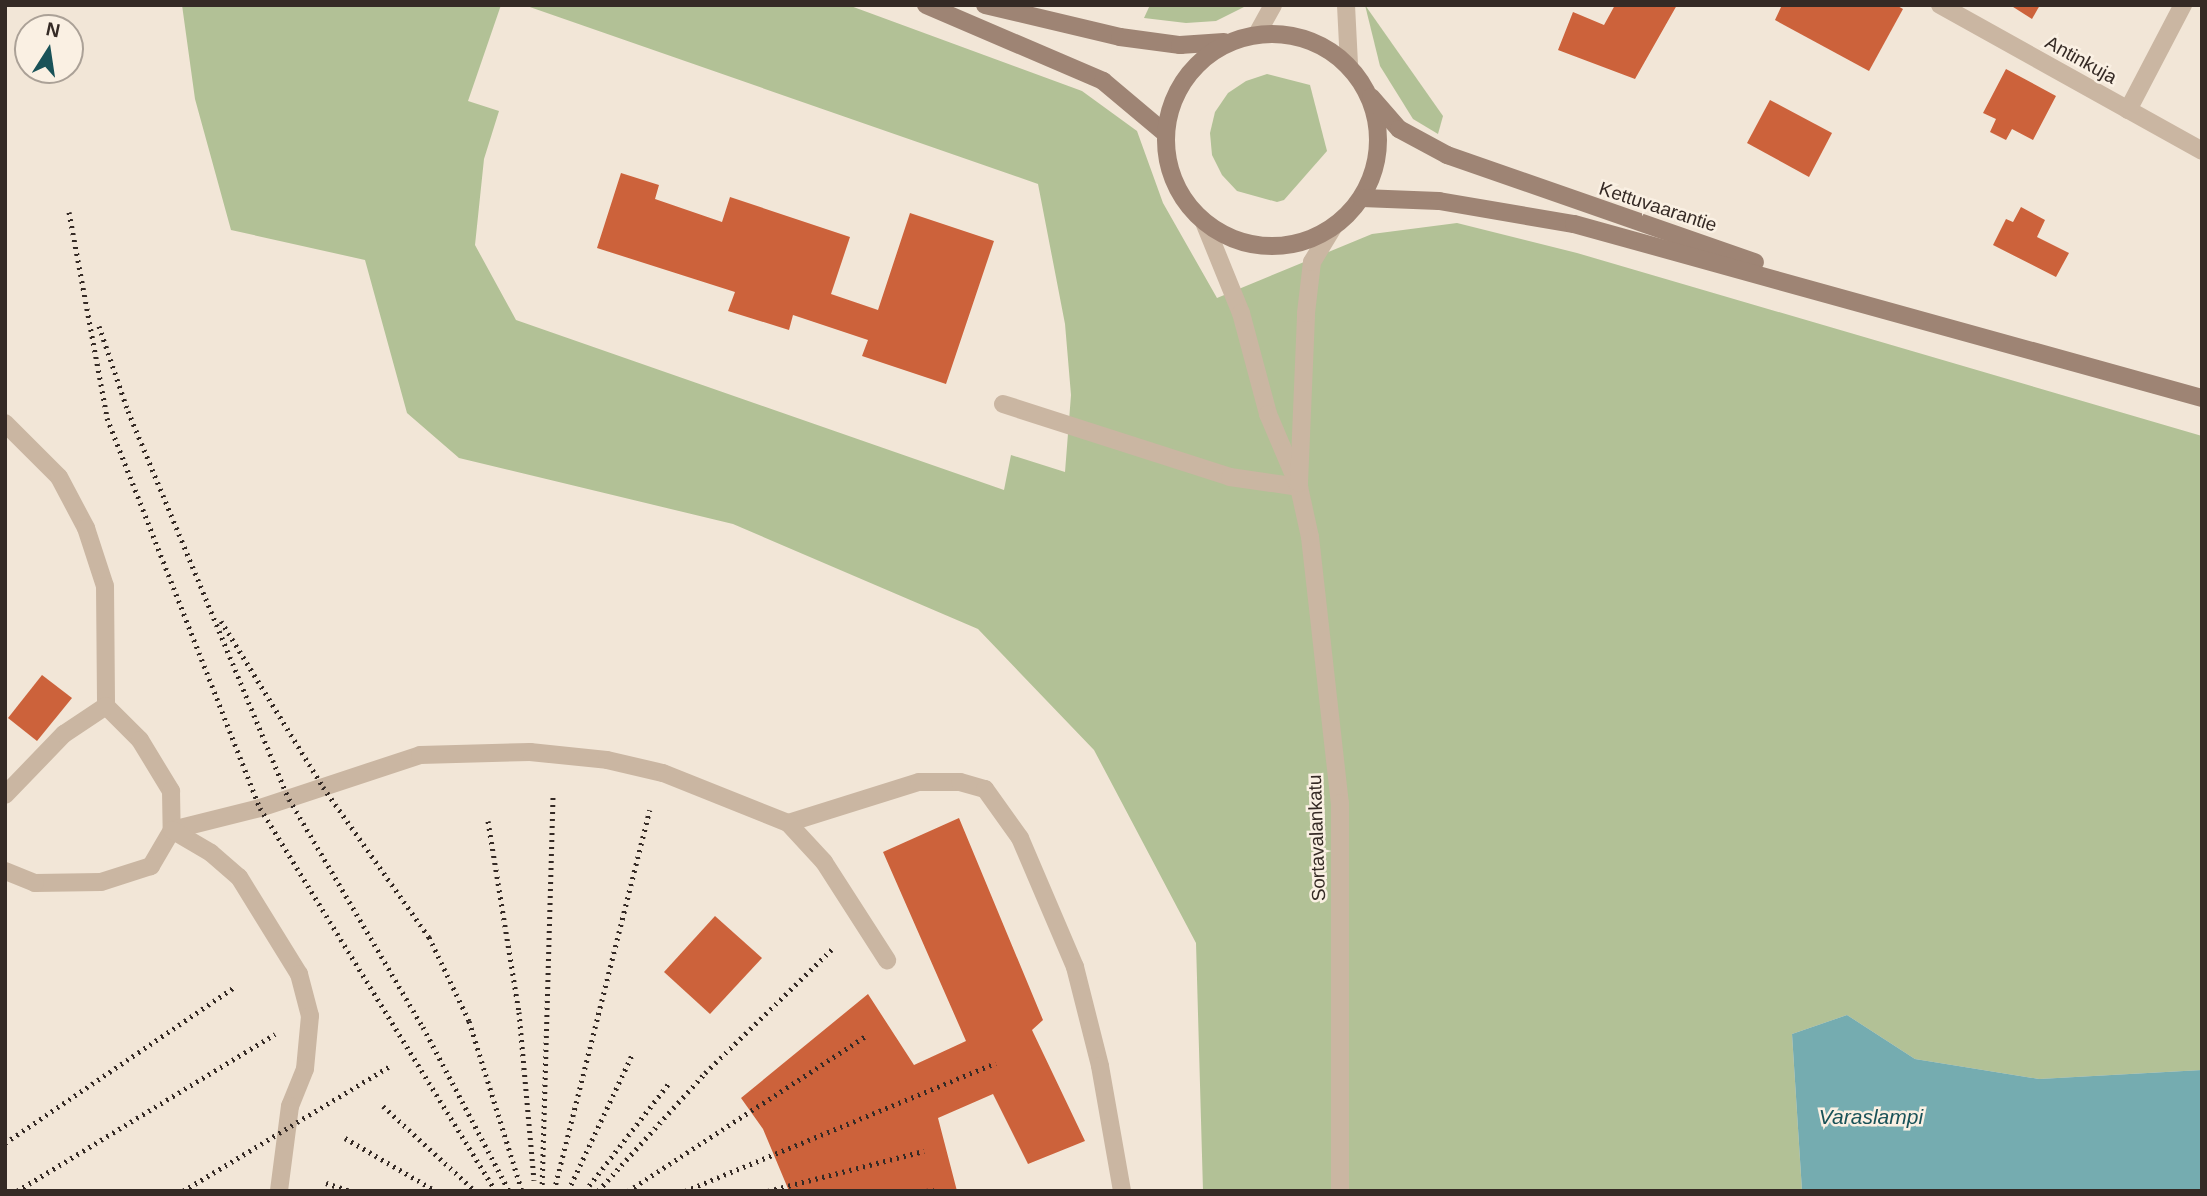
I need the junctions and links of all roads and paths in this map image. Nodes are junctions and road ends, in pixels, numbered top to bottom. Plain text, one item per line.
1 (926, 5) edge
2 (985, 5) edge
3 (1273, 5) edge
4 (1346, 5) edge
5 (1940, 5) edge
6 (2183, 5) edge
7 (1257, 34) junction
8 (1228, 42) junction
9 (1349, 65) junction
10 (1368, 92) junction
11 (2128, 110) junction
12 (1165, 133) junction
13 (2202, 151) edge
14 (1362, 198) junction
15 (1204, 222) junction
16 (1334, 226) junction
17 (1955, 327) junction
18 (2202, 398) edge
19 (1003, 404) dead end
20 (5, 424) edge
21 (1299, 487) junction
22 (106, 706) junction
23 (5, 795) edge
24 (788, 823) junction
25 (172, 830) junction
26 (5, 872) edge
27 (887, 960) dead end
28 (279, 1191) edge
29 (1122, 1191) edge
30 (1340, 1191) edge

1 - 12 main road
2 - 8 main road
3 - 7 street
4 - 9 street
5 - 11 street, Antinkuja
6 - 11 street
7 - 8 main road
7 - 9 main road
8 - 12 main road
9 - 10 main road
10 - 14 main road
10 - 17 main road, Kettuvaarantie
11 - 13 street, Antinkuja
12 - 15 main road
14 - 16 main road
14 - 17 main road, Kettuvaarantie
15 - 16 main road
15 - 21 street, Sortavalankatu
16 - 21 street, Sortavalankatu
17 - 18 main road, Kettuvaarantie
19 - 21 street
20 - 22 street
21 - 30 street, Sortavalankatu
22 - 23 street
22 - 25 street
24 - 25 street
24 - 27 street
24 - 29 street
25 - 26 street
25 - 28 street

